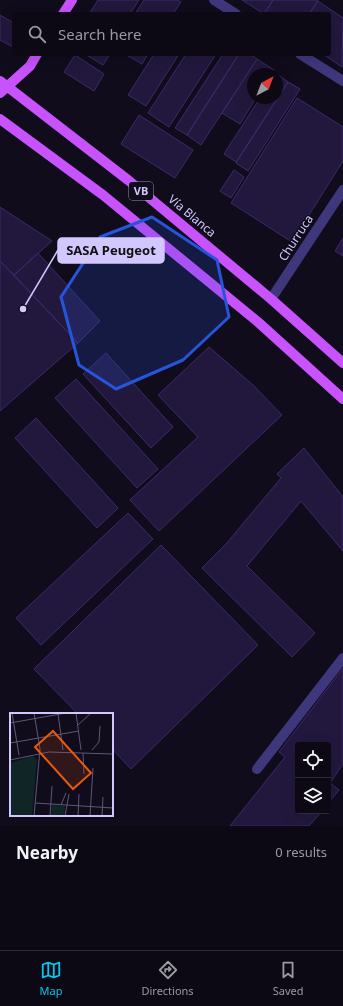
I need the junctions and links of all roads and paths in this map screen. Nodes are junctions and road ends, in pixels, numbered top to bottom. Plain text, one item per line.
1 (72, 0) edge
2 (214, 0) edge
3 (64, 12) edge
4 (233, 12) edge
5 (36, 56) edge
6 (303, 56) edge
7 (343, 81) edge
8 (3, 87) edge
9 (0, 119) edge
10 (343, 190) edge
11 (271, 299) junction
12 (343, 364) edge
13 (343, 399) edge
14 (343, 658) edge
15 (257, 769) dead end

1 - 3 main road
2 - 4 street
5 - 8 main road
6 - 7 street
8 - 11 main road, Vía Blanca / VB
9 - 13 main road, VB
10 - 11 street, Churruca
11 - 12 main road, Vía Blanca / VB
14 - 15 street

